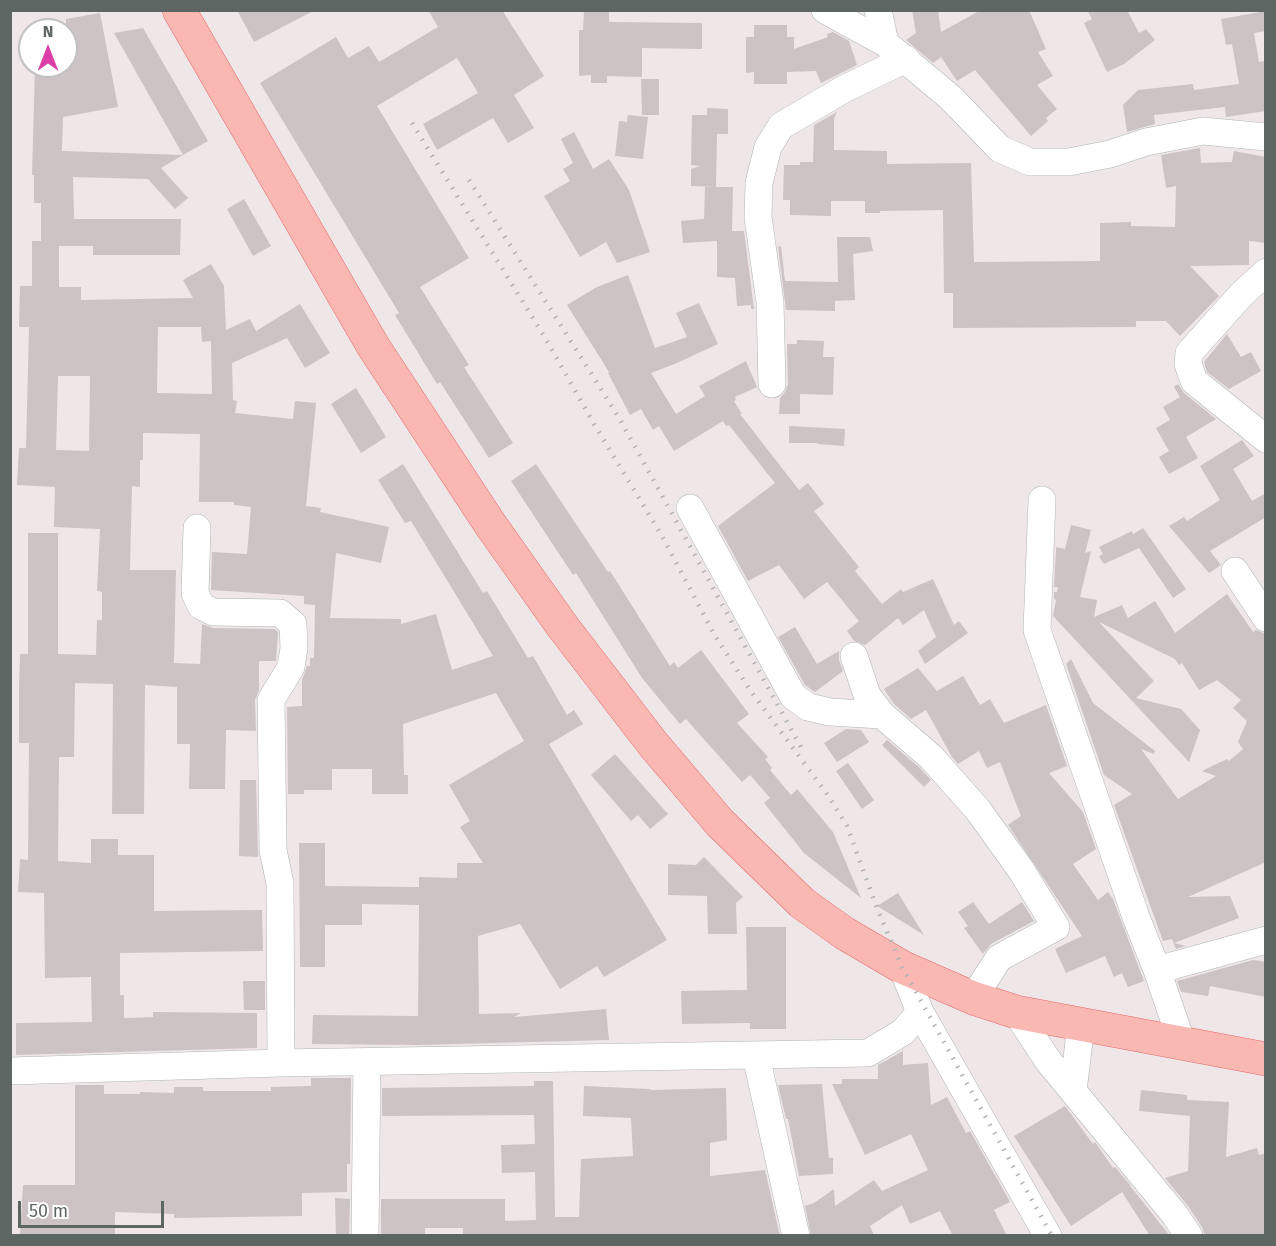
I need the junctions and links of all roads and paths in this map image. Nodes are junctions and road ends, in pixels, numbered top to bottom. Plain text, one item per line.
1 (178, 10) edge
2 (825, 10) edge
3 (878, 10) edge
4 (895, 51) junction
5 (1266, 137) edge
6 (1266, 272) edge
7 (772, 384) dead end
8 (1266, 439) edge
9 (1042, 500) dead end
10 (690, 508) dead end
11 (197, 528) dead end
12 (1235, 571) dead end
13 (1266, 618) edge
14 (854, 656) dead end
15 (882, 714) junction
16 (1266, 940) edge
17 (902, 967) junction
18 (1157, 970) junction
19 (973, 998) junction
20 (920, 1012) junction
21 (1016, 1012) junction
22 (1081, 1025) junction
23 (1182, 1043) junction
24 (756, 1056) junction
25 (1266, 1059) edge
26 (367, 1062) junction
27 (281, 1063) junction
28 (10, 1071) edge
29 (1072, 1091) junction
30 (365, 1236) edge
31 (796, 1236) edge
32 (1048, 1236) edge
33 (1189, 1236) edge

1 - 17 main road
2 - 4 street
3 - 4 street
4 - 5 street
4 - 7 street
6 - 8 street
9 - 18 street
10 - 15 street
11 - 27 street
12 - 13 street
14 - 15 street
15 - 19 street
16 - 18 street
17 - 19 main road
17 - 20 street
18 - 23 street
19 - 21 main road
20 - 24 street
20 - 32 street
21 - 22 main road
21 - 29 street
22 - 23 main road
22 - 29 street
23 - 25 main road
24 - 26 street
24 - 31 street
26 - 27 street
26 - 30 street
27 - 28 street
29 - 33 street

